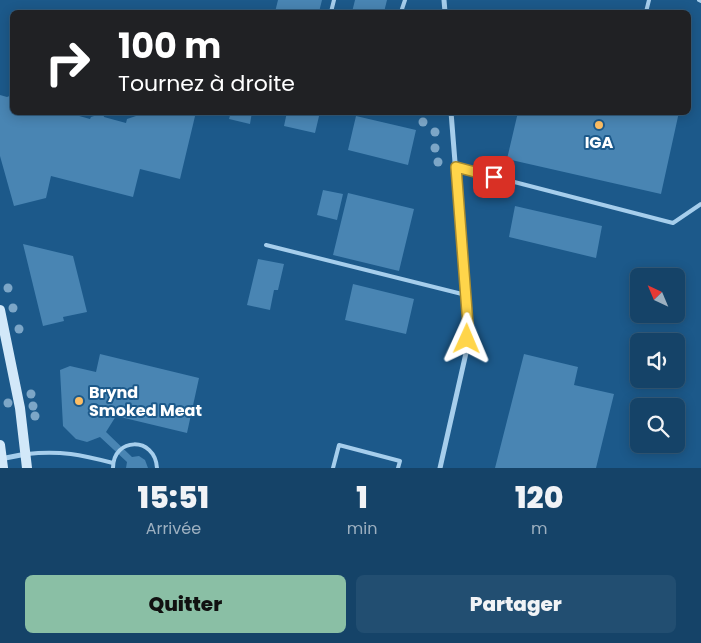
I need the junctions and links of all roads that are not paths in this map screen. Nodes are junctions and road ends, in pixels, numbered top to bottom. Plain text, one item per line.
1 (451, 115) edge
2 (456, 167) junction
3 (701, 204) edge
4 (266, 245) dead end
5 (466, 295) junction
6 (0, 310) edge
7 (0, 445) edge
8 (26, 454) junction
9 (2, 462) edge
10 (113, 463) junction
11 (27, 468) edge
12 (114, 468) edge
13 (157, 468) edge
14 (333, 468) edge
15 (398, 468) edge
16 (440, 468) edge

1 - 2 street
2 - 3 lane
2 - 5 street
4 - 5 lane
5 - 16 street
6 - 8 main road
7 - 9 main road
8 - 9 street
8 - 10 lane
8 - 11 main road
10 - 12 lane
10 - 13 lane
14 - 15 lane

